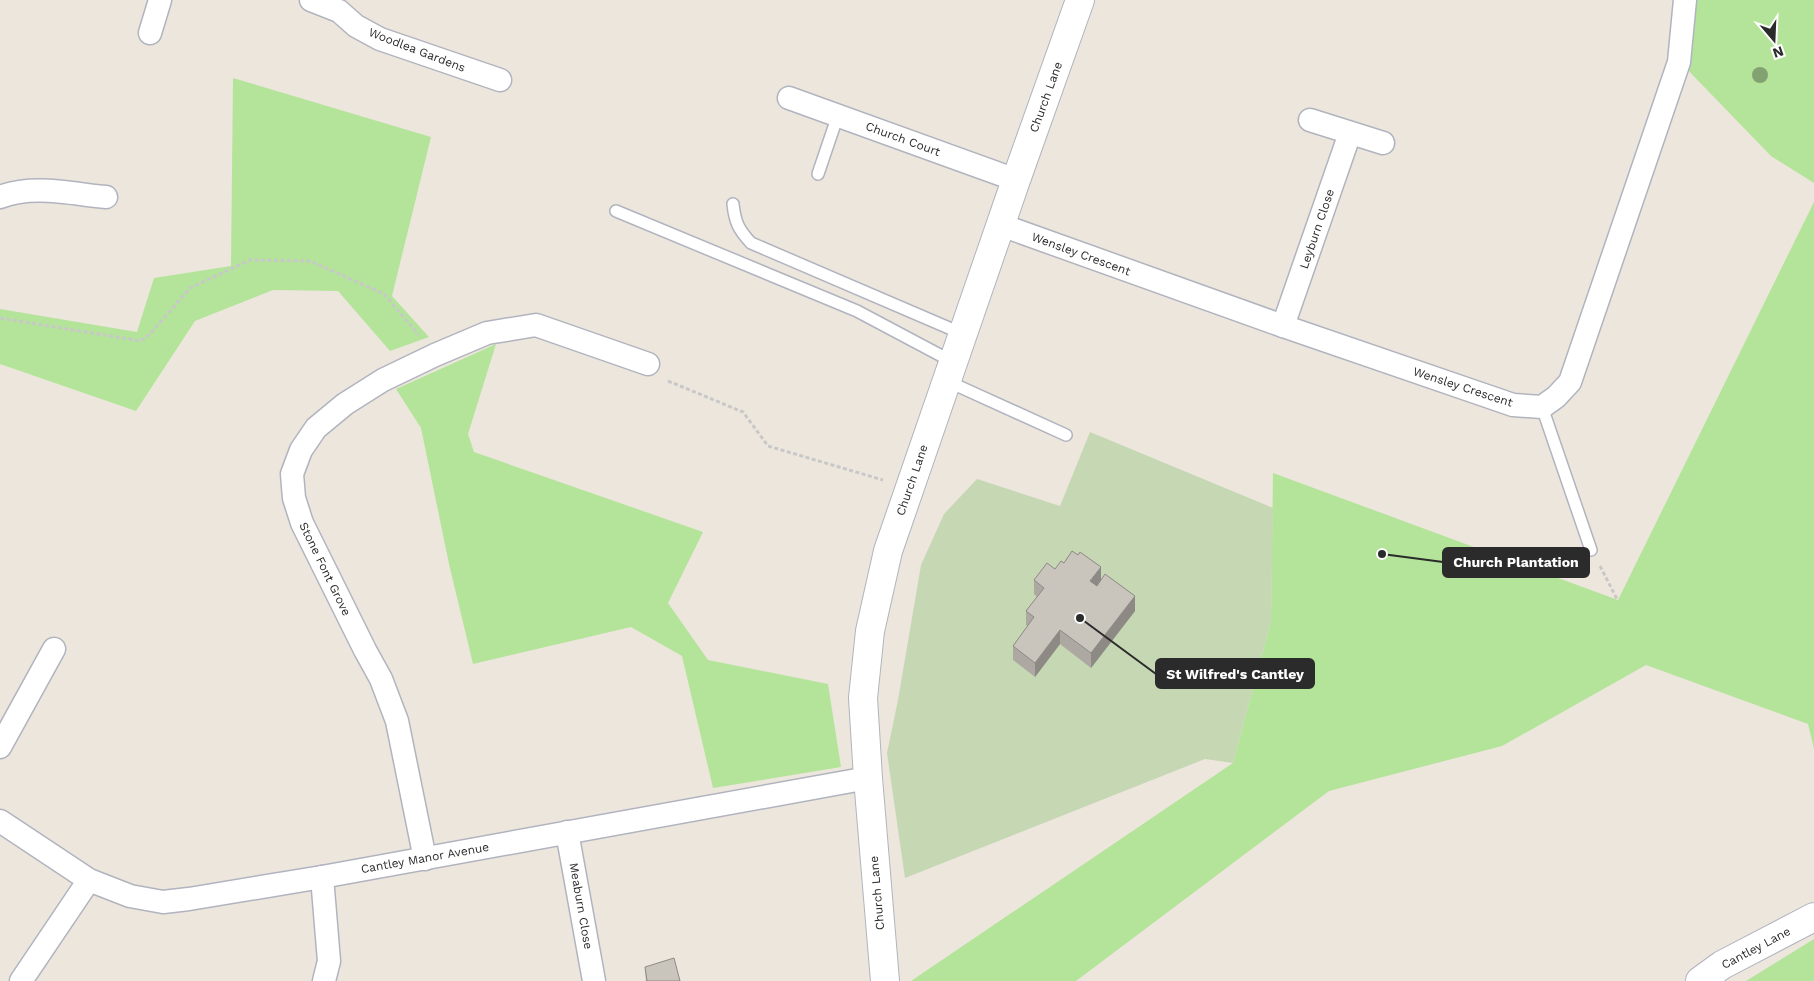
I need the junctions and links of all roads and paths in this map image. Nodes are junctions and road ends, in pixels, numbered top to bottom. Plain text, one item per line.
1 (160, 0) edge
2 (311, 0) edge
3 (1080, 0) edge
4 (1685, 0) edge
5 (150, 33) dead end
6 (500, 80) dead end
7 (790, 98) dead end
8 (838, 115) junction
9 (1310, 120) dead end
10 (1350, 132) junction
11 (1383, 143) dead end
12 (818, 174) dead end
13 (1016, 180) junction
14 (0, 197) edge
15 (106, 197) dead end
16 (733, 204) dead end
17 (616, 211) dead end
18 (1000, 225) junction
19 (0, 318) edge
20 (1283, 326) junction
21 (963, 334) junction
22 (435, 355) junction
23 (648, 364) joint
24 (950, 372) junction
25 (1542, 406) junction
26 (1066, 435) dead end
27 (910, 488) junction
28 (1592, 550) joint
29 (1618, 601) dead end
30 (54, 649) dead end
31 (0, 747) edge
32 (868, 778) junction
33 (0, 821) edge
34 (567, 832) junction
35 (425, 859) junction
36 (322, 877) junction
37 (89, 880) junction
38 (1814, 916) edge
39 (20, 981) edge
40 (324, 981) edge
41 (594, 981) edge
42 (885, 981) edge
43 (1700, 981) edge

1 - 5 street
2 - 6 street, Woodlea Gardens
3 - 13 street, Church Lane
4 - 25 street
7 - 8 street, Church Court
8 - 12 lane
8 - 13 street, Church Court
9 - 10 street
10 - 11 street
10 - 20 street, Leyburn Close
13 - 18 street, Church Lane
14 - 15 street
16 - 21 lane
17 - 24 lane
18 - 20 street, Wensley Crescent
18 - 21 street, Church Lane
19 - 22 path
20 - 25 street, Wensley Crescent
21 - 24 street, Church Lane
22 - 23 street, Stone Font Grove
22 - 35 street, Stone Font Grove
23 - 27 path
24 - 26 lane
24 - 27 street, Church Lane
25 - 28 lane
27 - 32 street, Church Lane
28 - 29 path
30 - 31 street
32 - 34 street, Cantley Manor Avenue
32 - 42 street, Church Lane
33 - 37 street, Cantley Manor Avenue
34 - 35 street, Cantley Manor Avenue
34 - 41 street, Meaburn Close
35 - 36 street, Cantley Manor Avenue
36 - 37 street, Cantley Manor Avenue
36 - 40 street
37 - 39 street
38 - 43 street, Cantley Lane

